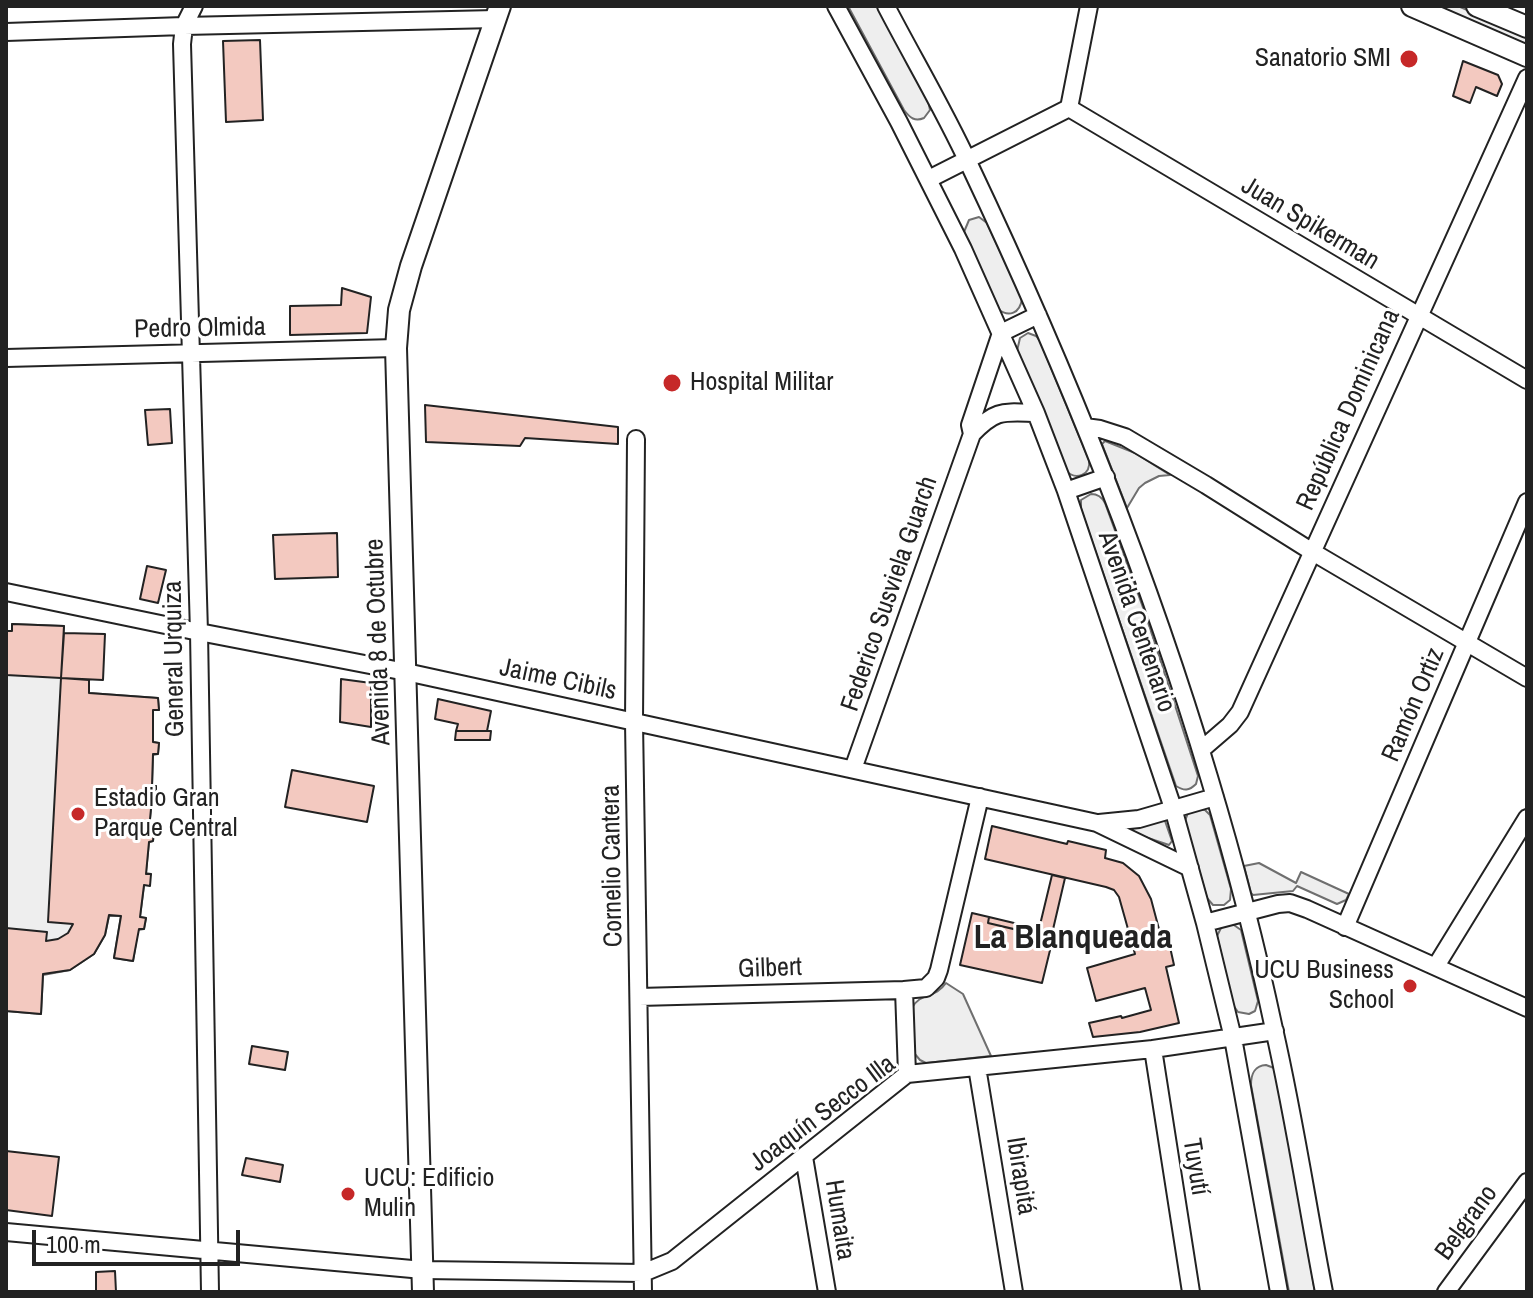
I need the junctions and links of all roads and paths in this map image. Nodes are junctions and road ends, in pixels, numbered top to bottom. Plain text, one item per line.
1 (194, 6) edge
2 (836, 6) edge
3 (886, 6) edge
4 (1089, 6) edge
5 (1412, 6) edge
6 (1477, 6) edge
7 (498, 12) edge
8 (184, 26) junction
9 (1527, 27) edge
10 (6, 32) edge
11 (1527, 56) edge
12 (1527, 78) edge
13 (1069, 108) junction
14 (968, 160) junction
15 (929, 179) junction
16 (1038, 315) junction
17 (1419, 316) junction
18 (1001, 333) junction
19 (396, 348) junction
20 (191, 353) junction
21 (6, 358) edge
22 (1527, 380) edge
23 (1036, 413) junction
24 (1085, 427) junction
25 (972, 434) junction
26 (636, 439) dead end
27 (1106, 477) junction
28 (1066, 491) junction
29 (1527, 502) edge
30 (1311, 551) junction
31 (6, 592) edge
32 (199, 632) junction
33 (1467, 643) junction
34 (406, 672) junction
35 (1527, 678) edge
36 (634, 722) junction
37 (1201, 750) junction
38 (853, 769) junction
39 (980, 797) junction
40 (1215, 797) junction
41 (1173, 808) junction
42 (1527, 818) edge
43 (1097, 823) junction
44 (1190, 868) junction
45 (1246, 912) junction
46 (1205, 923) junction
47 (1345, 927) junction
48 (1436, 966) junction
49 (904, 990) junction
50 (639, 997) junction
51 (1527, 1008) edge
52 (1275, 1031) junction
53 (1233, 1038) junction
54 (1153, 1049) junction
55 (977, 1067) junction
56 (907, 1074) junction
57 (804, 1157) junction
58 (1527, 1182) edge
59 (6, 1232) edge
60 (209, 1250) junction
61 (423, 1270) junction
62 (643, 1273) junction
63 (210, 1292) edge
64 (423, 1292) edge
65 (643, 1292) edge
66 (827, 1292) edge
67 (1014, 1292) edge
68 (1191, 1292) edge
69 (1279, 1292) edge
70 (1324, 1292) edge
71 (1446, 1292) edge

1 - 8 street
2 - 15 street, Avenida Centenario
3 - 14 street, Avenida Centenario
4 - 13 street
5 - 11 main road
6 - 9 main road
7 - 8 street
7 - 19 main road, Avenida 8 de Octubre
8 - 10 street
8 - 20 street, General Urquiza
12 - 17 street, República Dominicana
13 - 14 street
13 - 17 street, Juan Spikerman
14 - 15 street
14 - 16 street, Avenida Centenario
15 - 18 street, Avenida Centenario
16 - 18 street
16 - 24 street, Avenida Centenario
17 - 22 street, Juan Spikerman
17 - 30 street, República Dominicana
18 - 23 street, Avenida Centenario
18 - 25 street, Federico Susviela Guarch
19 - 20 street, Pedro Olmida
19 - 34 main road, Avenida 8 de Octubre
20 - 21 street, Pedro Olmida
20 - 32 street, General Urquiza
23 - 25 street
23 - 28 street, Avenida Centenario
24 - 27 street, Avenida Centenario
24 - 30 street
25 - 38 street, Federico Susviela Guarch
26 - 36 street, Cornelio Cantera
27 - 28 street
27 - 37 street, Avenida Centenario
28 - 41 street, Avenida Centenario
29 - 33 street, Ramón Ortiz
30 - 33 street
30 - 37 street, República Dominicana
31 - 32 street, Jaime Cibils
32 - 34 street, Jaime Cibils
32 - 60 street, General Urquiza
33 - 35 street
33 - 47 street, Ramón Ortiz
34 - 36 street, Jaime Cibils
34 - 61 main road, Avenida 8 de Octubre
36 - 38 street, Jaime Cibils
36 - 50 street, Cornelio Cantera
37 - 40 street, Avenida Centenario
38 - 39 street, Jaime Cibils
39 - 43 street, Jaime Cibils
39 - 49 street
40 - 41 street, Jaime Cibils
40 - 45 street, Avenida Centenario
41 - 43 street, Jaime Cibils
41 - 44 street, Avenida Centenario
42 - 48 street
43 - 44 street, Jaime Cibils
44 - 46 street, Avenida Centenario
45 - 46 street
45 - 47 street
45 - 52 street, Avenida Centenario
46 - 53 street, Avenida Centenario
47 - 48 street
48 - 51 street
49 - 50 street, Gilbert
49 - 56 street
50 - 62 street, Cornelio Cantera
52 - 53 street, Joaquín Secco Illa
52 - 70 street, Avenida Centenario
53 - 54 street, Joaquín Secco Illa
53 - 69 street, Avenida Centenario
54 - 55 street, Joaquín Secco Illa
54 - 68 street, Tuyutí
55 - 56 street, Joaquín Secco Illa
55 - 67 street, Ibirapitá
56 - 57 street, Joaquín Secco Illa
57 - 62 street, Joaquín Secco Illa
57 - 66 street, Humaita
58 - 71 street, Belgrano
59 - 60 street, Joaquín Secco Illa
60 - 61 street, Joaquín Secco Illa
60 - 63 street, General Urquiza
61 - 62 street, Joaquín Secco Illa
61 - 64 main road, Avenida 8 de Octubre
62 - 65 street, Cornelio Cantera

